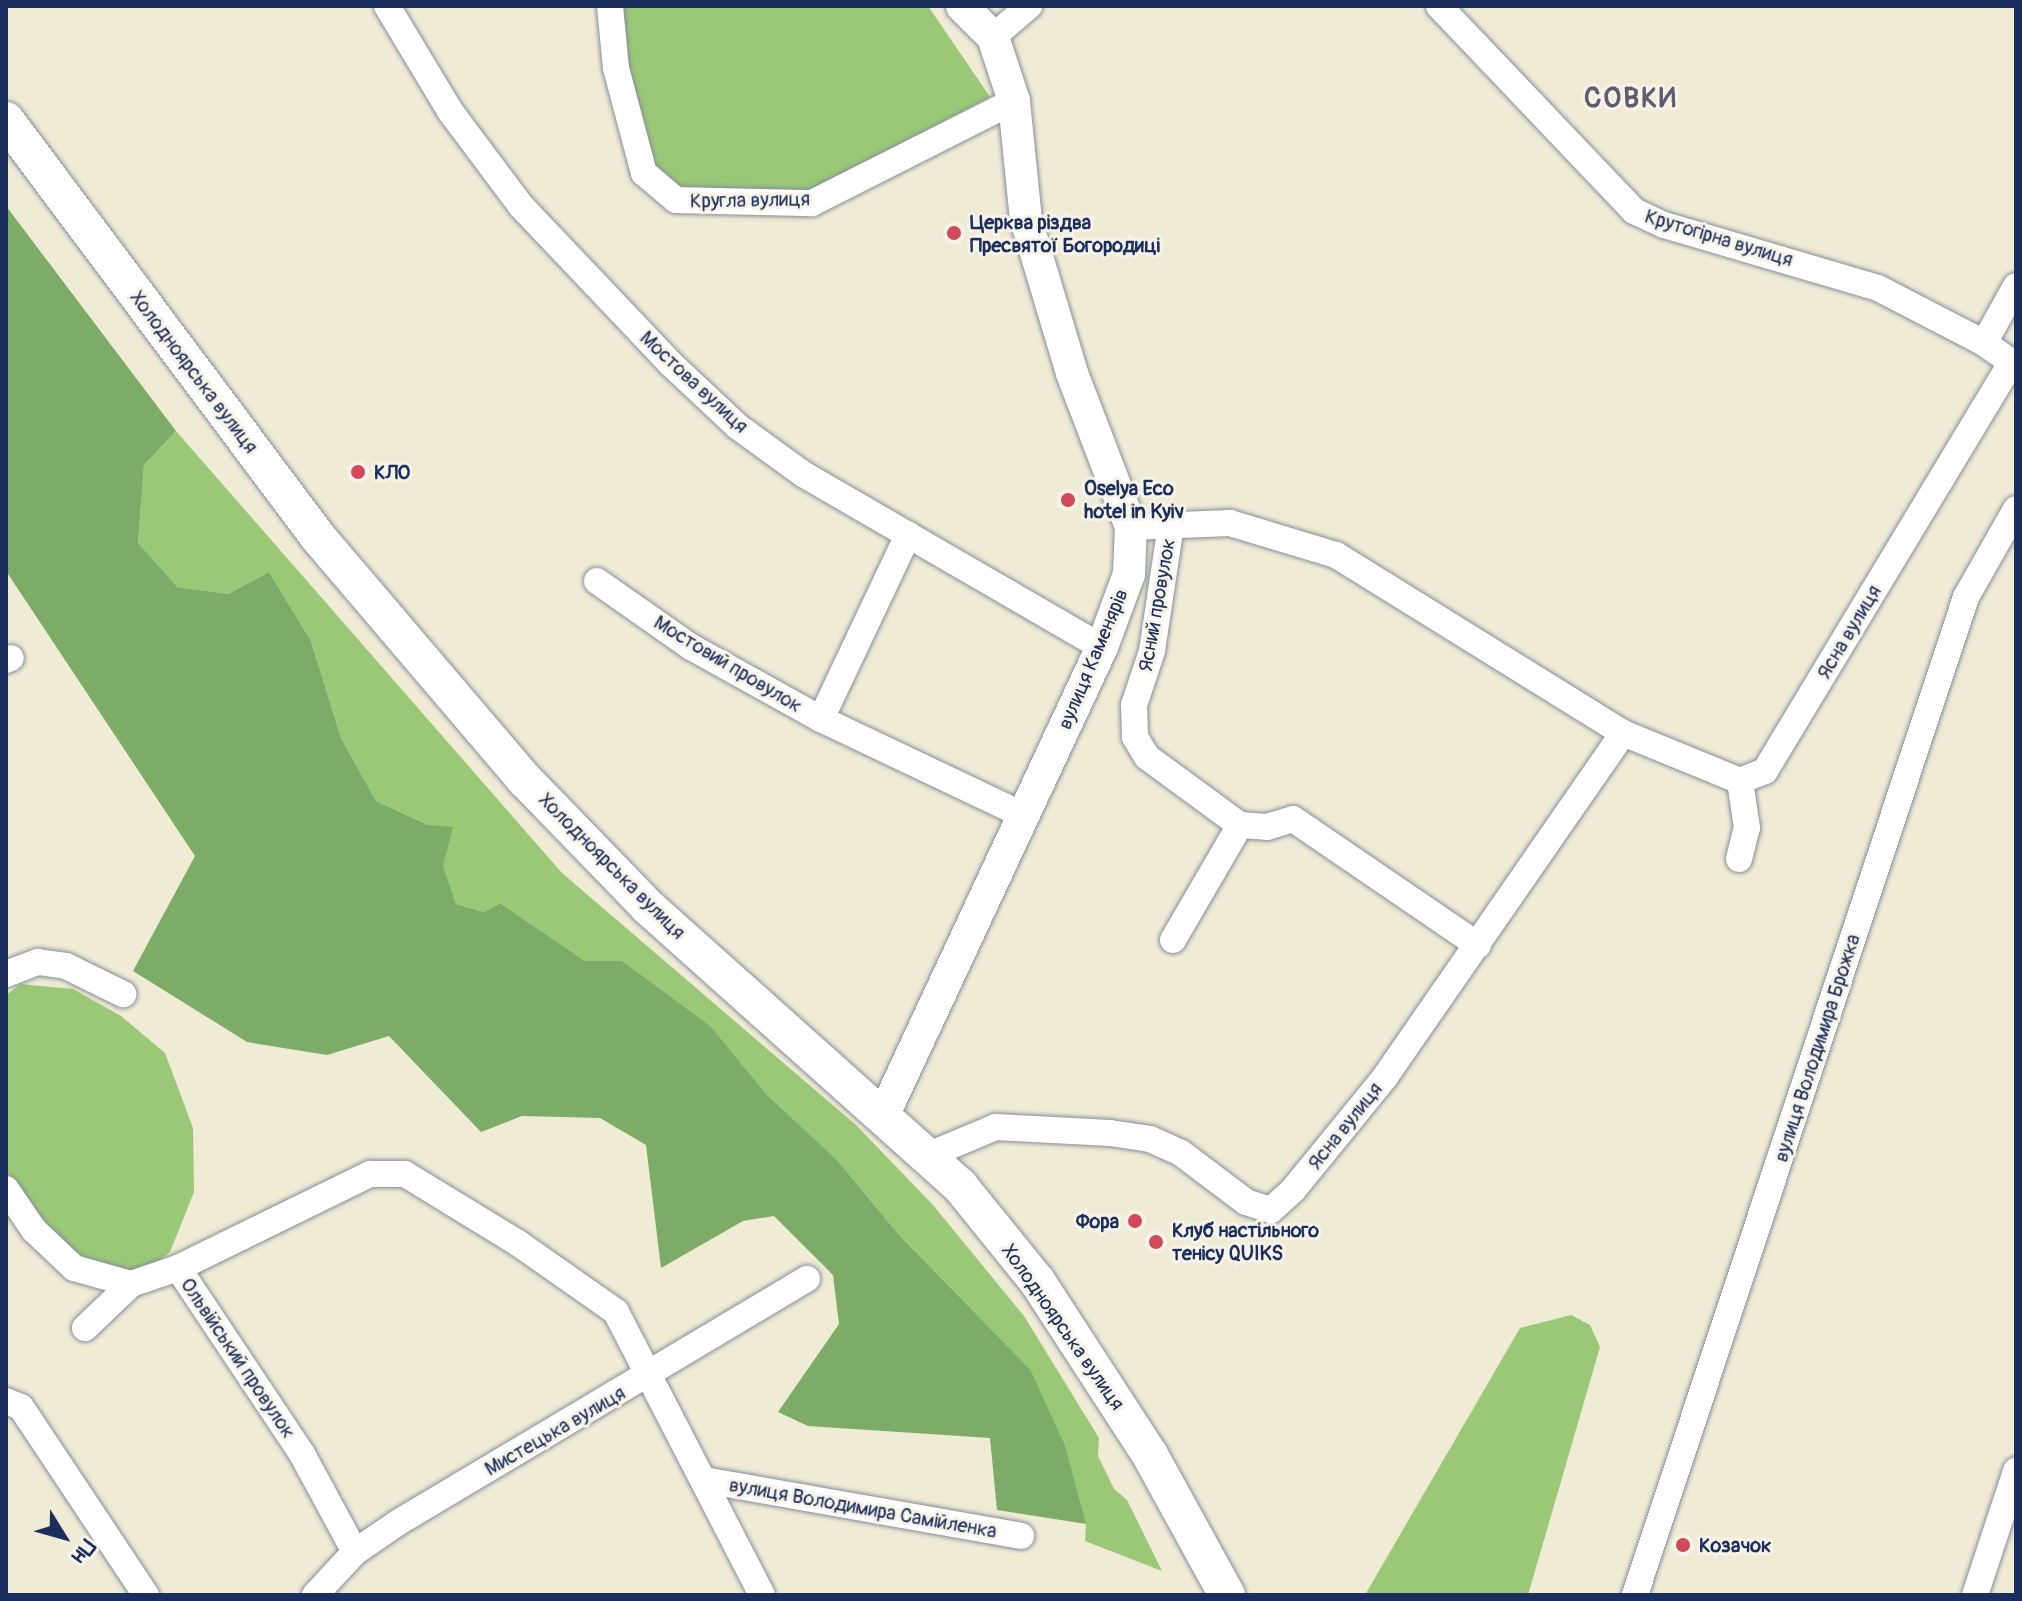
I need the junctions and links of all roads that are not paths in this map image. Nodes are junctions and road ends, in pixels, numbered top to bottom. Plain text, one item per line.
1 (387, 6) edge
2 (610, 6) edge
3 (962, 6) edge
4 (1029, 6) edge
5 (1439, 6) edge
6 (993, 37) junction
7 (1014, 101) junction
8 (6, 120) edge
9 (2016, 286) edge
10 (1984, 343) junction
11 (2014, 363) edge
12 (2016, 509) edge
13 (1171, 525) junction
14 (1131, 527) junction
15 (908, 535) junction
16 (597, 581) dead end
17 (1102, 647) junction
18 (821, 719) junction
19 (1623, 733) junction
20 (1740, 781) junction
21 (1023, 815) junction
22 (1240, 825) junction
23 (1739, 859) dead end
24 (1173, 940) dead end
25 (1478, 945) junction
26 (6, 974) edge
27 (123, 994) dead end
28 (883, 1116) junction
29 (929, 1155) junction
30 (6, 1189) edge
31 (178, 1268) junction
32 (807, 1279) dead end
33 (131, 1284) junction
34 (85, 1328) dead end
35 (651, 1375) junction
36 (6, 1401) edge
37 (2016, 1471) edge
38 (704, 1480) junction
39 (1021, 1536) dead end
40 (355, 1552) junction
41 (146, 1595) edge
42 (315, 1595) edge
43 (762, 1595) edge
44 (1227, 1595) edge
45 (1635, 1595) edge
46 (1975, 1595) edge

1 - 15 street, Мостова вулиця
2 - 7 street, Кругла вулиця
3 - 6 street, вулиця Каменярів
4 - 6 street
5 - 10 street, Крутогірна вулиця
6 - 7 street, вулиця Каменярів
7 - 14 street, вулиця Каменярів
8 - 28 main road, Холодноярська вулиця
9 - 10 street
10 - 11 street, Крутогірна вулиця
11 - 20 street, Ясна вулиця
12 - 45 street, вулиця Володимира Брожка
13 - 14 street
13 - 19 street
13 - 22 street, Ясний провулок
14 - 17 street, вулиця Каменярів
15 - 17 street, Мостова вулиця
15 - 18 street, Мостовий провулок
16 - 18 street, Мостовий провулок
17 - 21 street, вулиця Каменярів
18 - 21 street, Мостовий провулок
19 - 20 street
19 - 25 street, Ясна вулиця
20 - 23 street
21 - 28 street, вулиця Каменярів
22 - 24 street
22 - 25 street
25 - 29 street, Ясна вулиця
26 - 27 street
28 - 29 main road, Холодноярська вулиця
29 - 44 main road, Холодноярська вулиця
30 - 33 street
31 - 33 street, Ольвійський провулок
31 - 35 street, вулиця Володимира Самійленка
31 - 40 street, Ольвійський провулок
32 - 35 street, Мистецька вулиця
33 - 34 street
35 - 38 street, вулиця Володимира Самійленка
35 - 40 street, Мистецька вулиця
36 - 41 street
37 - 46 street
38 - 39 street, вулиця Володимира Самійленка
38 - 43 street, вулиця Володимира Самійленка
40 - 42 street, Мистецька вулиця

